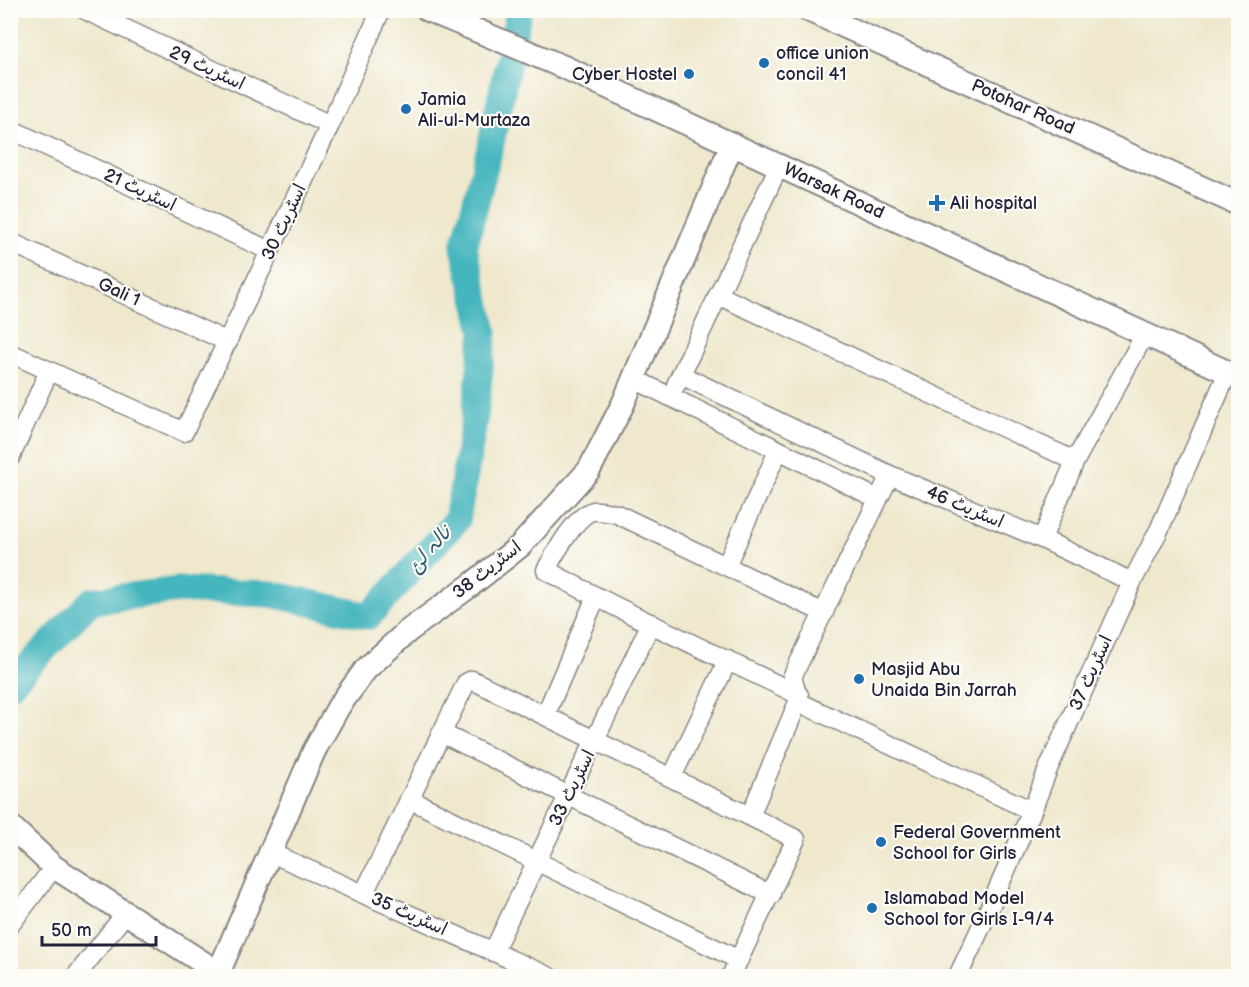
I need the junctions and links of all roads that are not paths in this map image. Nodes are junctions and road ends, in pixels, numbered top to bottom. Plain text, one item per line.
1 (85, 10) edge
2 (381, 10) edge
3 (428, 10) edge
4 (808, 10) edge
5 (111, 16) edge
6 (330, 125) junction
7 (12, 135) edge
8 (732, 144) junction
9 (779, 166) junction
10 (1239, 204) edge
11 (10, 242) edge
12 (270, 251) junction
13 (718, 295) junction
14 (1145, 334) junction
15 (228, 342) junction
16 (10, 353) edge
17 (50, 371) junction
18 (1233, 374) edge
19 (681, 375) junction
20 (634, 379) junction
21 (669, 397) junction
22 (778, 451) junction
23 (10, 458) edge
24 (1074, 461) junction
25 (890, 475) junction
26 (878, 499) junction
27 (1042, 539) junction
28 (726, 566) junction
29 (1132, 582) junction
30 (596, 597) junction
31 (824, 613) junction
32 (651, 623) junction
33 (728, 660) junction
34 (798, 698) junction
35 (545, 716) junction
36 (441, 733) junction
37 (595, 740) junction
38 (672, 777) junction
39 (568, 796) junction
40 (409, 799) junction
41 (1032, 811) junction
42 (750, 816) junction
43 (10, 826) edge
44 (271, 853) junction
45 (537, 861) junction
46 (54, 867) junction
47 (364, 893) junction
48 (771, 894) junction
49 (125, 914) junction
50 (10, 925) edge
51 (493, 952) junction
52 (735, 968) edge
53 (523, 972) edge
54 (222, 975) edge
55 (76, 976) edge
56 (548, 976) edge
57 (958, 976) edge

1 - 5 street, اسٹریٹ 29
2 - 6 street, اسٹریٹ 30
3 - 8 street, Warsak Road
4 - 10 street, Potohar Road
5 - 6 street, اسٹریٹ 29
6 - 12 street, اسٹریٹ 30
7 - 12 street, اسٹریٹ 21
8 - 9 street, Warsak Road
8 - 20 street, اسٹریٹ 38
9 - 13 street
9 - 14 street, Warsak Road
11 - 15 street, Gali 1
12 - 15 street, اسٹریٹ 30
13 - 19 street
13 - 24 street
14 - 18 street, Warsak Road
14 - 24 street
15 - 17 street, اسٹریٹ 30
16 - 17 street
17 - 23 street
18 - 29 street, اسٹریٹ 37
19 - 21 street
19 - 25 street, اسٹریٹ 46
20 - 21 street
20 - 44 street, اسٹریٹ 38
21 - 22 street
22 - 26 street
22 - 28 street
24 - 27 street
25 - 26 street
25 - 27 street, اسٹریٹ 46
26 - 31 street
27 - 29 street, اسٹریٹ 46
28 - 30 street
28 - 31 street
29 - 41 street, اسٹریٹ 37
30 - 32 street
30 - 35 street
31 - 34 street
32 - 33 street
32 - 37 street, اسٹریٹ 33
33 - 34 street
33 - 38 street
34 - 41 street
34 - 42 street
35 - 36 street
35 - 37 street
36 - 39 street
36 - 40 street
37 - 38 street
37 - 39 street, اسٹریٹ 33
38 - 42 street
39 - 45 street, اسٹریٹ 33
39 - 48 street
40 - 45 street
40 - 47 street
41 - 57 street, اسٹریٹ 37
42 - 48 street
43 - 46 street
44 - 47 street, اسٹریٹ 35
44 - 54 street, اسٹریٹ 38
45 - 51 street, اسٹریٹ 33
45 - 52 street
46 - 49 street
46 - 50 street
47 - 51 street, اسٹریٹ 35
48 - 52 street
49 - 54 street
49 - 55 street
51 - 53 street, اسٹریٹ 35
53 - 56 street, اسٹریٹ 35

